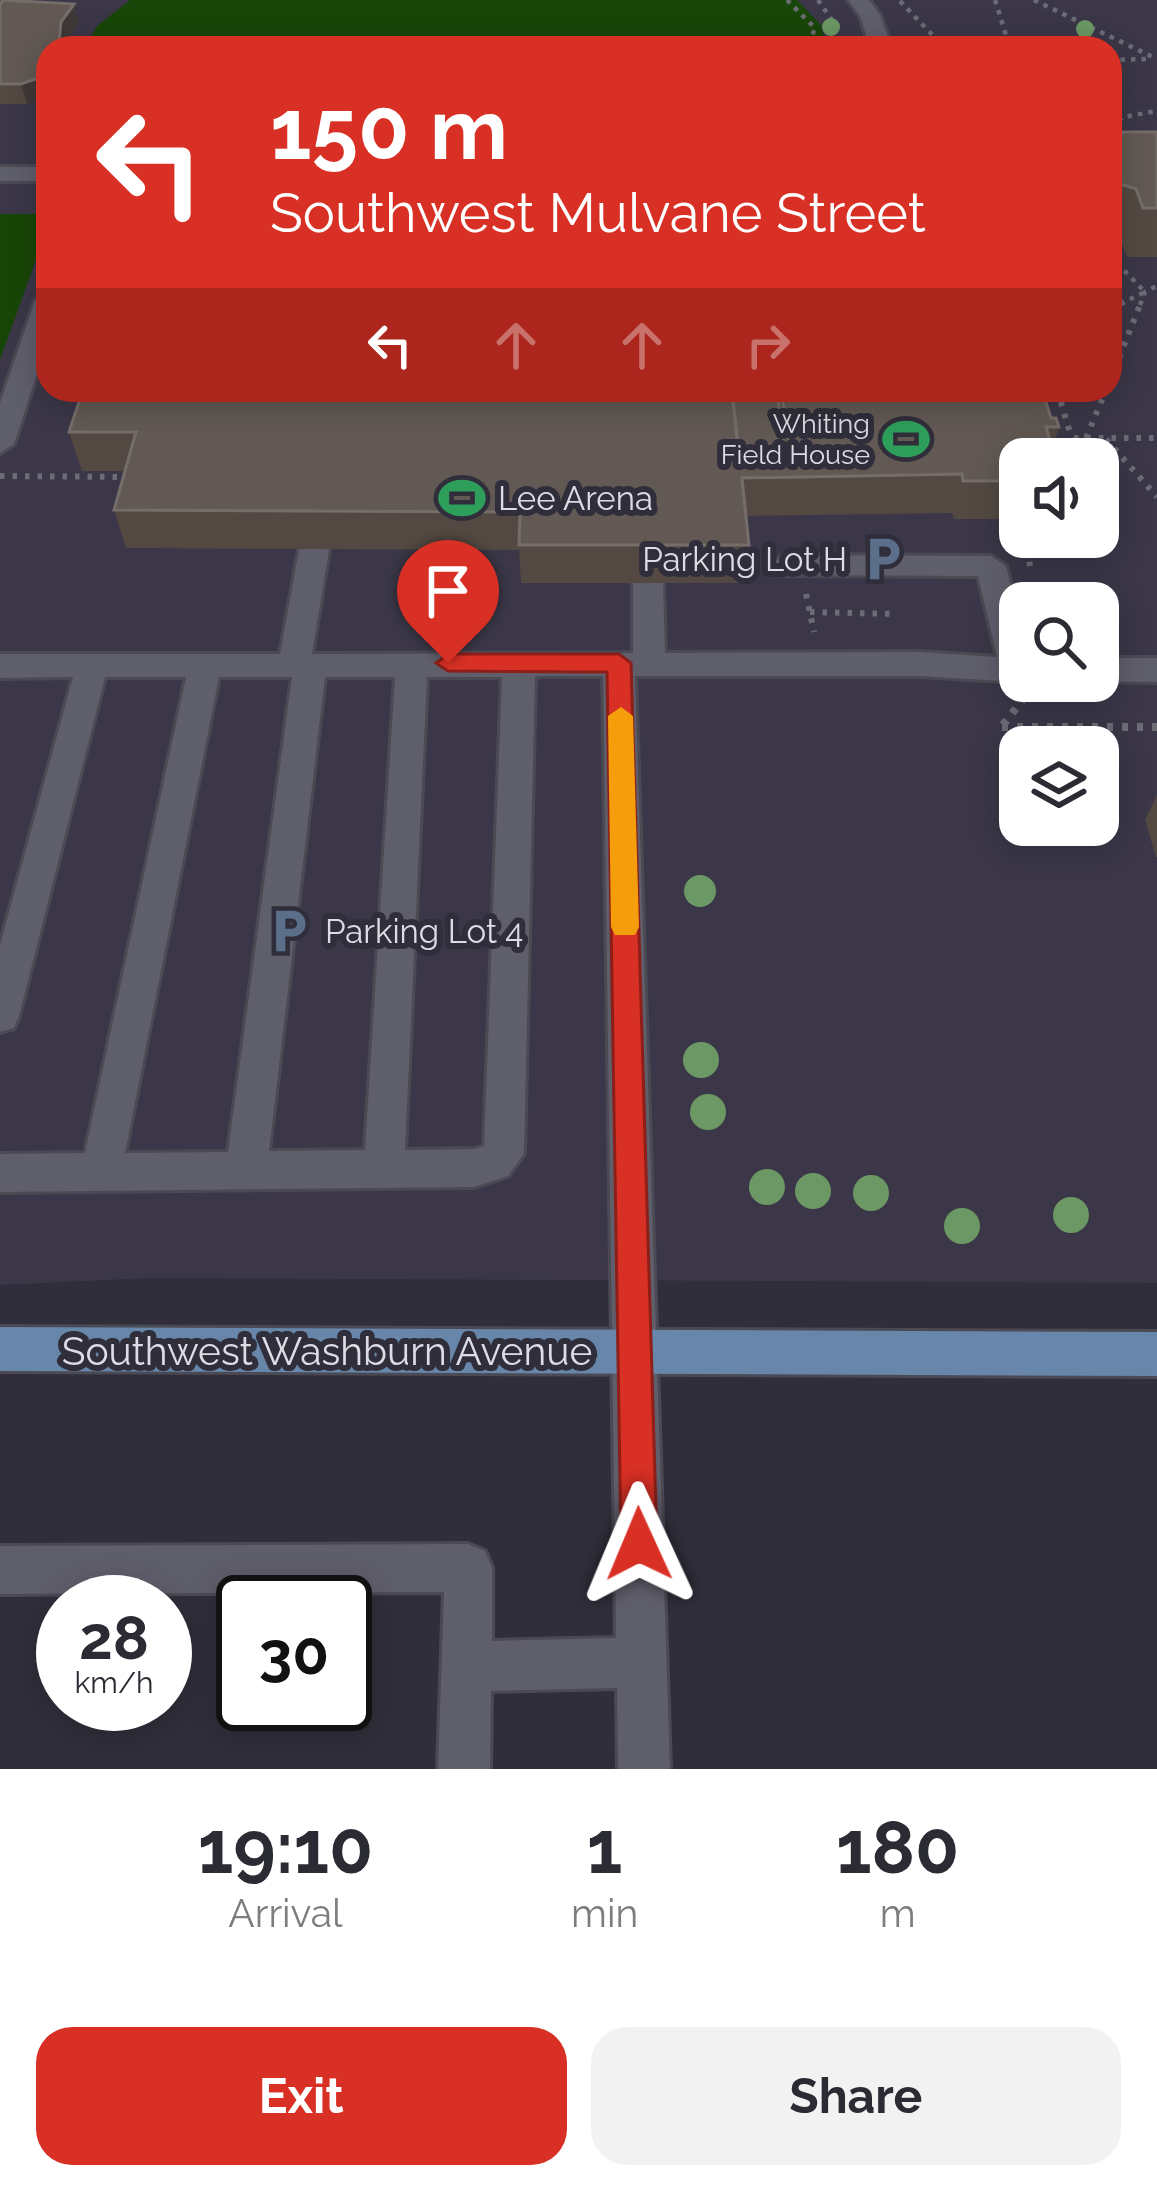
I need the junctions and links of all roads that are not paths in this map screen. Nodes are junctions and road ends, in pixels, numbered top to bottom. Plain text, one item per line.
1 (858, 0) edge
2 (877, 36) edge
3 (0, 174) edge
4 (36, 174) edge
5 (36, 338) edge
6 (0, 444) edge
7 (314, 550) edge
8 (794, 576) road end
9 (647, 583) edge
10 (999, 594) edge
11 (412, 662) junction
12 (519, 663) junction
13 (634, 663) junction
14 (205, 665) junction
15 (302, 665) junction
16 (0, 666) edge
17 (92, 666) junction
18 (999, 668) edge
19 (1119, 670) edge
20 (1157, 670) edge
21 (0, 1016) edge
22 (384, 1169) junction
23 (246, 1170) junction
24 (101, 1172) junction
25 (0, 1173) edge
26 (0, 1349) edge
27 (634, 1352) junction
28 (1157, 1354) edge
29 (0, 1570) edge
30 (641, 1662) junction
31 (467, 1667) junction
32 (464, 1769) edge
33 (644, 1769) edge

1 - 2 street
3 - 4 street
5 - 6 street
7 - 15 street
8 - 10 street
9 - 13 street
11 - 12 street
11 - 15 street
11 - 22 street
12 - 13 street
12 - 22 street
13 - 18 street
13 - 27 street
14 - 15 street
14 - 17 street
14 - 24 street
15 - 23 street
16 - 17 street
17 - 21 street
19 - 20 street
22 - 23 street
23 - 24 street
24 - 25 street
26 - 27 main road, Southwest Washburn Avenue
27 - 28 main road, Southwest Washburn Avenue
27 - 30 street
29 - 31 street
30 - 31 street
30 - 33 street
31 - 32 street

